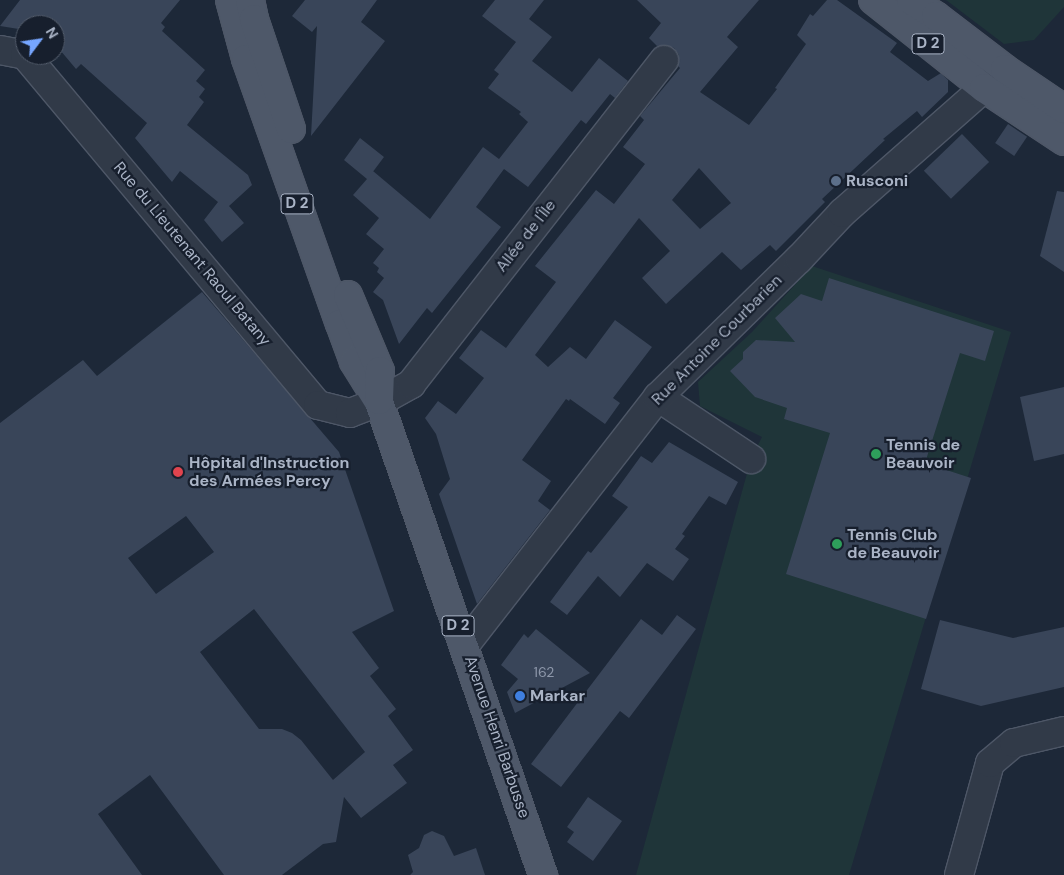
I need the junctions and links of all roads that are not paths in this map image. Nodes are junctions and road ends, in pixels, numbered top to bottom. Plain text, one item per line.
1 (230, 0) edge
2 (250, 0) edge
3 (873, 0) edge
4 (910, 0) edge
5 (0, 50) edge
6 (15, 53) edge
7 (664, 60) dead end
8 (33, 65) edge
9 (1005, 69) junction
10 (984, 88) junction
11 (1064, 109) edge
12 (1064, 141) edge
13 (658, 397) junction
14 (379, 402) junction
15 (751, 459) dead end
16 (465, 645) junction
17 (1064, 731) edge
18 (543, 875) edge
19 (959, 875) edge

1 - 14 main road, Avenue Henri Barbusse / D 2
2 - 14 main road, Avenue Henri Barbusse / D 2
3 - 10 main road, D 2
4 - 9 main road, D 2
5 - 6 street, Rue du Lieutenant Raoul Batany
7 - 14 street, Allée de l'Île
8 - 14 street, Rue du Lieutenant Raoul Batany
9 - 10 street, Rue Antoine Courbarien
9 - 11 main road, D 2
10 - 12 main road, D 2
10 - 13 street, Rue Antoine Courbarien
13 - 15 street
13 - 16 street, Rue Antoine Courbarien
14 - 16 main road, Avenue Henri Barbusse / D 2
16 - 18 main road, Avenue Henri Barbusse / D 2
17 - 19 street

